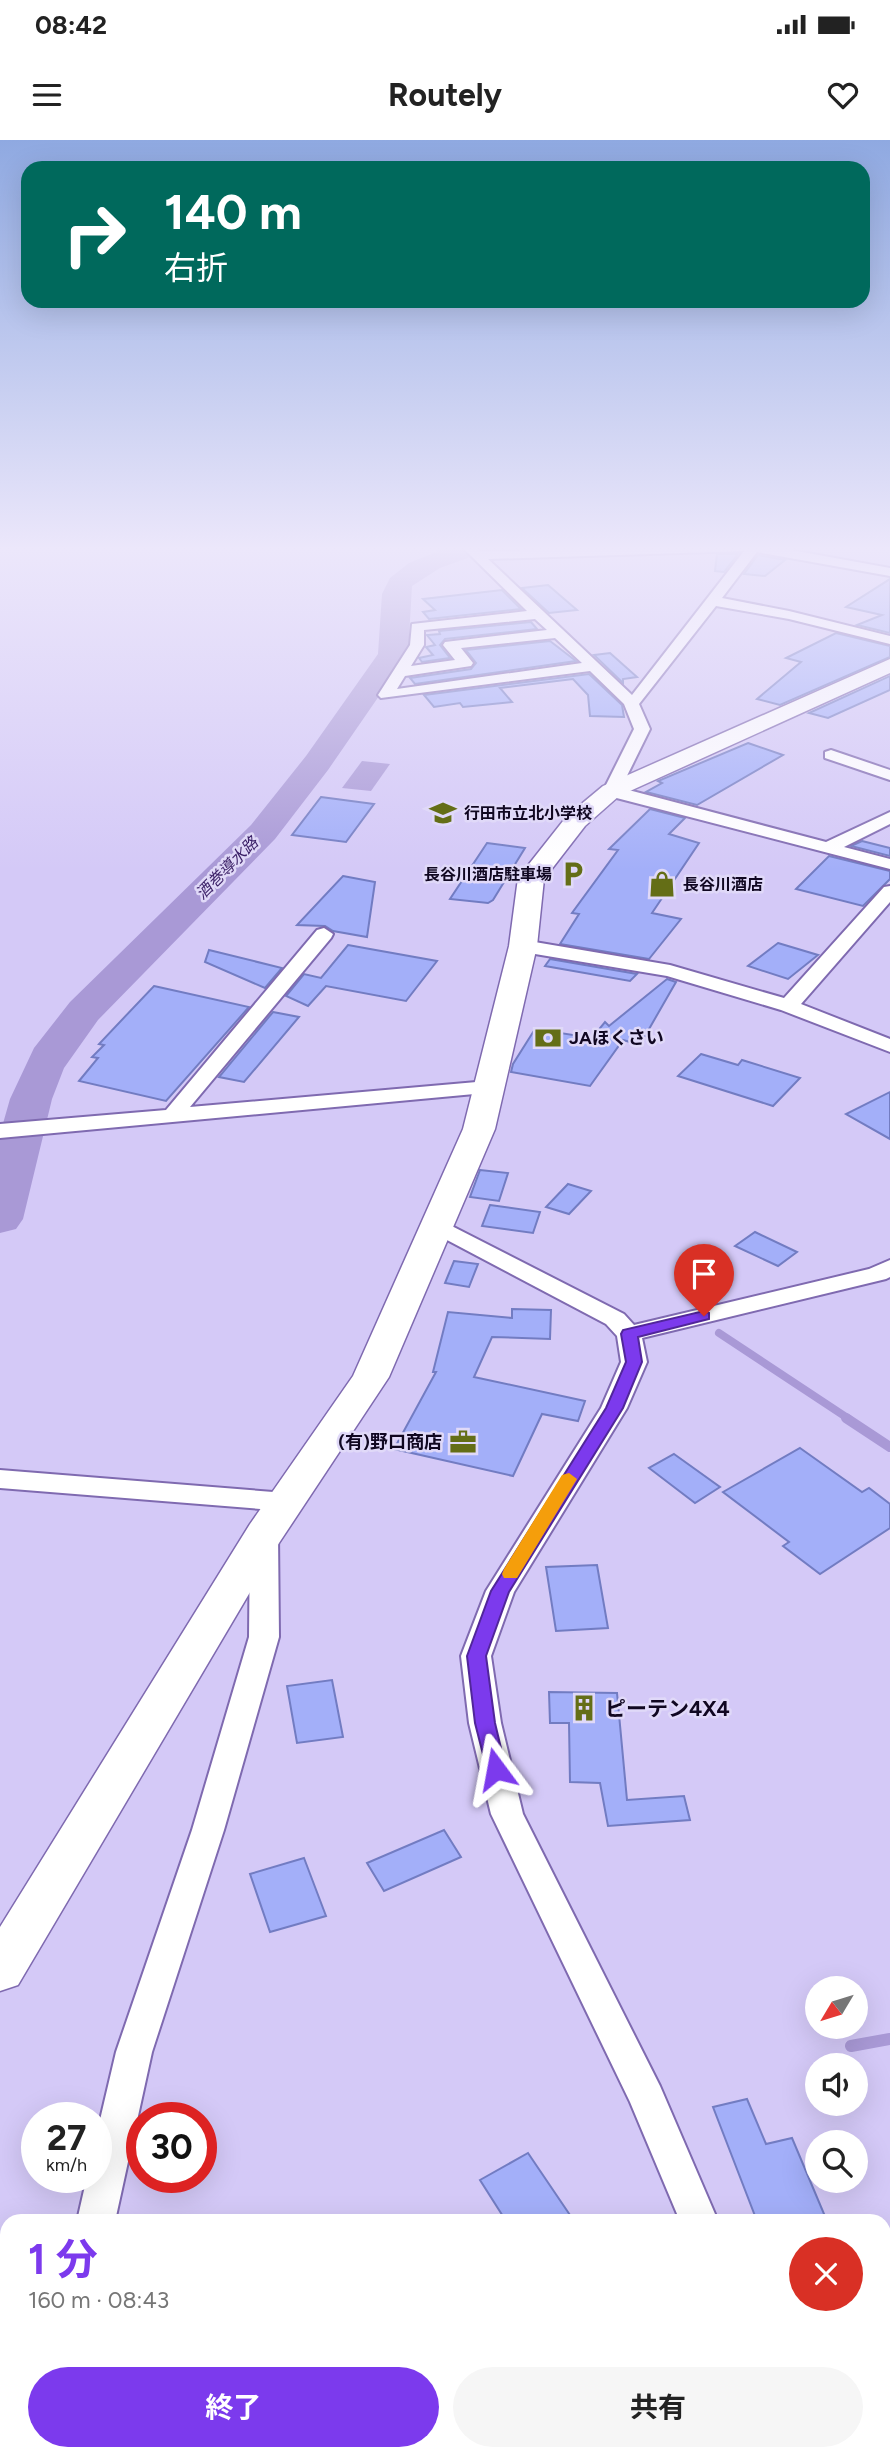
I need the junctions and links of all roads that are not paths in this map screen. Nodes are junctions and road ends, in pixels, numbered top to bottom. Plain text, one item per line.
1 (411, 654) edge
2 (458, 654) edge
3 (581, 654) edge
4 (672, 654) edge
5 (890, 665) edge
6 (593, 666) junction
7 (401, 671) junction
8 (631, 702) junction
9 (831, 755) dead end
10 (890, 775) edge
11 (611, 791) junction
12 (890, 817) edge
13 (827, 848) junction
14 (890, 864) edge
15 (890, 891) edge
16 (324, 934) dead end
17 (523, 946) junction
18 (788, 1006) junction
19 (890, 1046) edge
20 (488, 1087) junction
21 (171, 1117) junction
22 (1, 1131) edge
23 (438, 1226) junction
24 (890, 1267) edge
25 (629, 1334) junction
26 (0, 1479) edge
27 (286, 1502) junction
28 (264, 1534) junction
29 (0, 1970) edge
30 (98, 2214) edge
31 (696, 2214) edge

1 - 7 street
2 - 7 street
3 - 6 street
4 - 8 street
5 - 11 street
6 - 7 street
6 - 8 street
8 - 11 street
9 - 10 street
11 - 13 street
11 - 17 street
12 - 13 street
13 - 14 street
15 - 18 street
16 - 21 street
17 - 18 street
17 - 20 street
18 - 19 street
20 - 21 street
20 - 23 street
21 - 22 street
23 - 25 street
23 - 27 street
24 - 25 street
25 - 31 street
26 - 27 street
27 - 28 street
28 - 29 street
28 - 30 street

